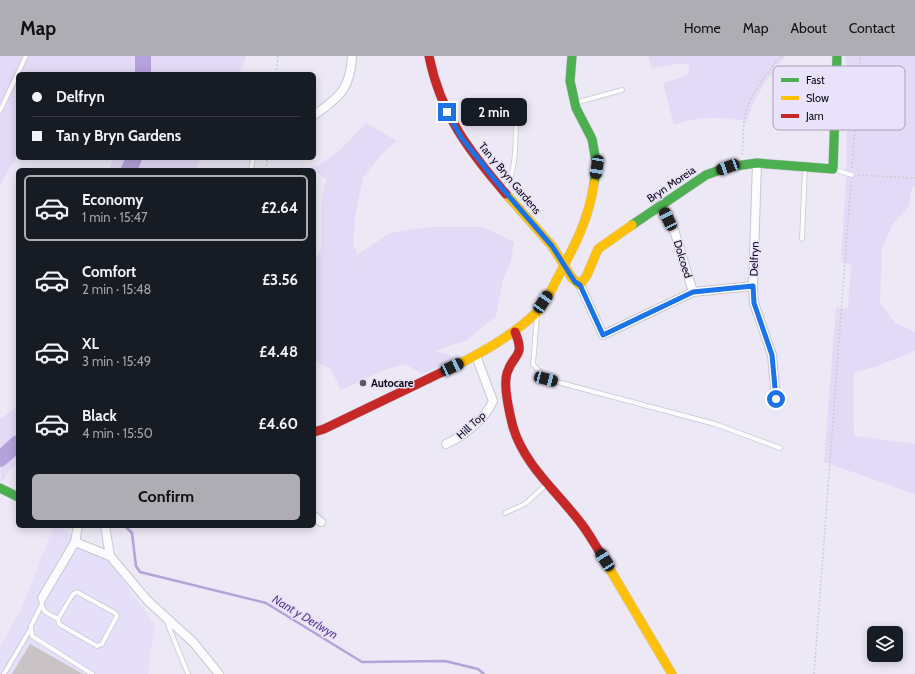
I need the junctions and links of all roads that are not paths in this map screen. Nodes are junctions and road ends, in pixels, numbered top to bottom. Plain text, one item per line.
1 (26, 56) edge
2 (352, 56) edge
3 (429, 56) edge
4 (572, 56) edge
5 (837, 56) edge
6 (837, 66) edge
7 (18, 72) edge
8 (16, 77) edge
9 (622, 90) dead end
10 (575, 103) junction
11 (0, 111) edge
12 (316, 114) edge
13 (516, 124) dead end
14 (834, 130) edge
15 (757, 163) junction
16 (805, 167) junction
17 (833, 169) junction
18 (852, 175) road end
19 (503, 191) junction
20 (661, 204) junction
21 (802, 239) dead end
22 (564, 267) junction
23 (580, 285) junction
24 (753, 286) junction
25 (693, 292) junction
26 (537, 312) junction
27 (515, 332) junction
28 (476, 356) junction
29 (776, 399) dead end
30 (316, 431) edge
31 (446, 444) dead end
32 (780, 448) dead end
33 (548, 483) junction
34 (1, 491) edge
35 (16, 496) edge
36 (505, 513) dead end
37 (316, 518) edge
38 (321, 522) dead end
39 (78, 528) edge
40 (105, 528) edge
41 (75, 542) junction
42 (110, 556) junction
43 (41, 602) junction
44 (164, 616) junction
45 (58, 619) junction
46 (30, 630) junction
47 (4, 674) edge
48 (92, 674) edge
49 (188, 674) edge
50 (219, 674) edge
51 (672, 674) edge

1 - 7 lane
2 - 12 street
3 - 19 street, Tan y Bryn Gardens
4 - 10 street
5 - 6 street
8 - 11 lane
9 - 10 lane
10 - 22 street
13 - 19 lane
14 - 17 street
15 - 16 street, Bryn Moreia
15 - 20 street, Bryn Moreia
15 - 24 street, Delfryn
16 - 17 street, Bryn Moreia
16 - 21 lane
17 - 18 lane
19 - 22 street, Tan y Bryn Gardens
20 - 23 street, Bryn Moreia
20 - 25 street, Dolcoed
22 - 23 street
22 - 26 street
23 - 25 street
24 - 25 street
24 - 29 street, Delfryn
26 - 27 street
26 - 32 lane
27 - 28 street
27 - 33 street
28 - 30 street
28 - 31 street, Hill Top
33 - 36 lane
33 - 51 street
34 - 35 street
37 - 38 street
39 - 41 street
40 - 42 street
41 - 42 street
41 - 43 street
42 - 44 street
43 - 45 lane
43 - 46 lane
44 - 49 lane
44 - 50 street
45 - 45 lane
46 - 47 lane
46 - 48 lane

